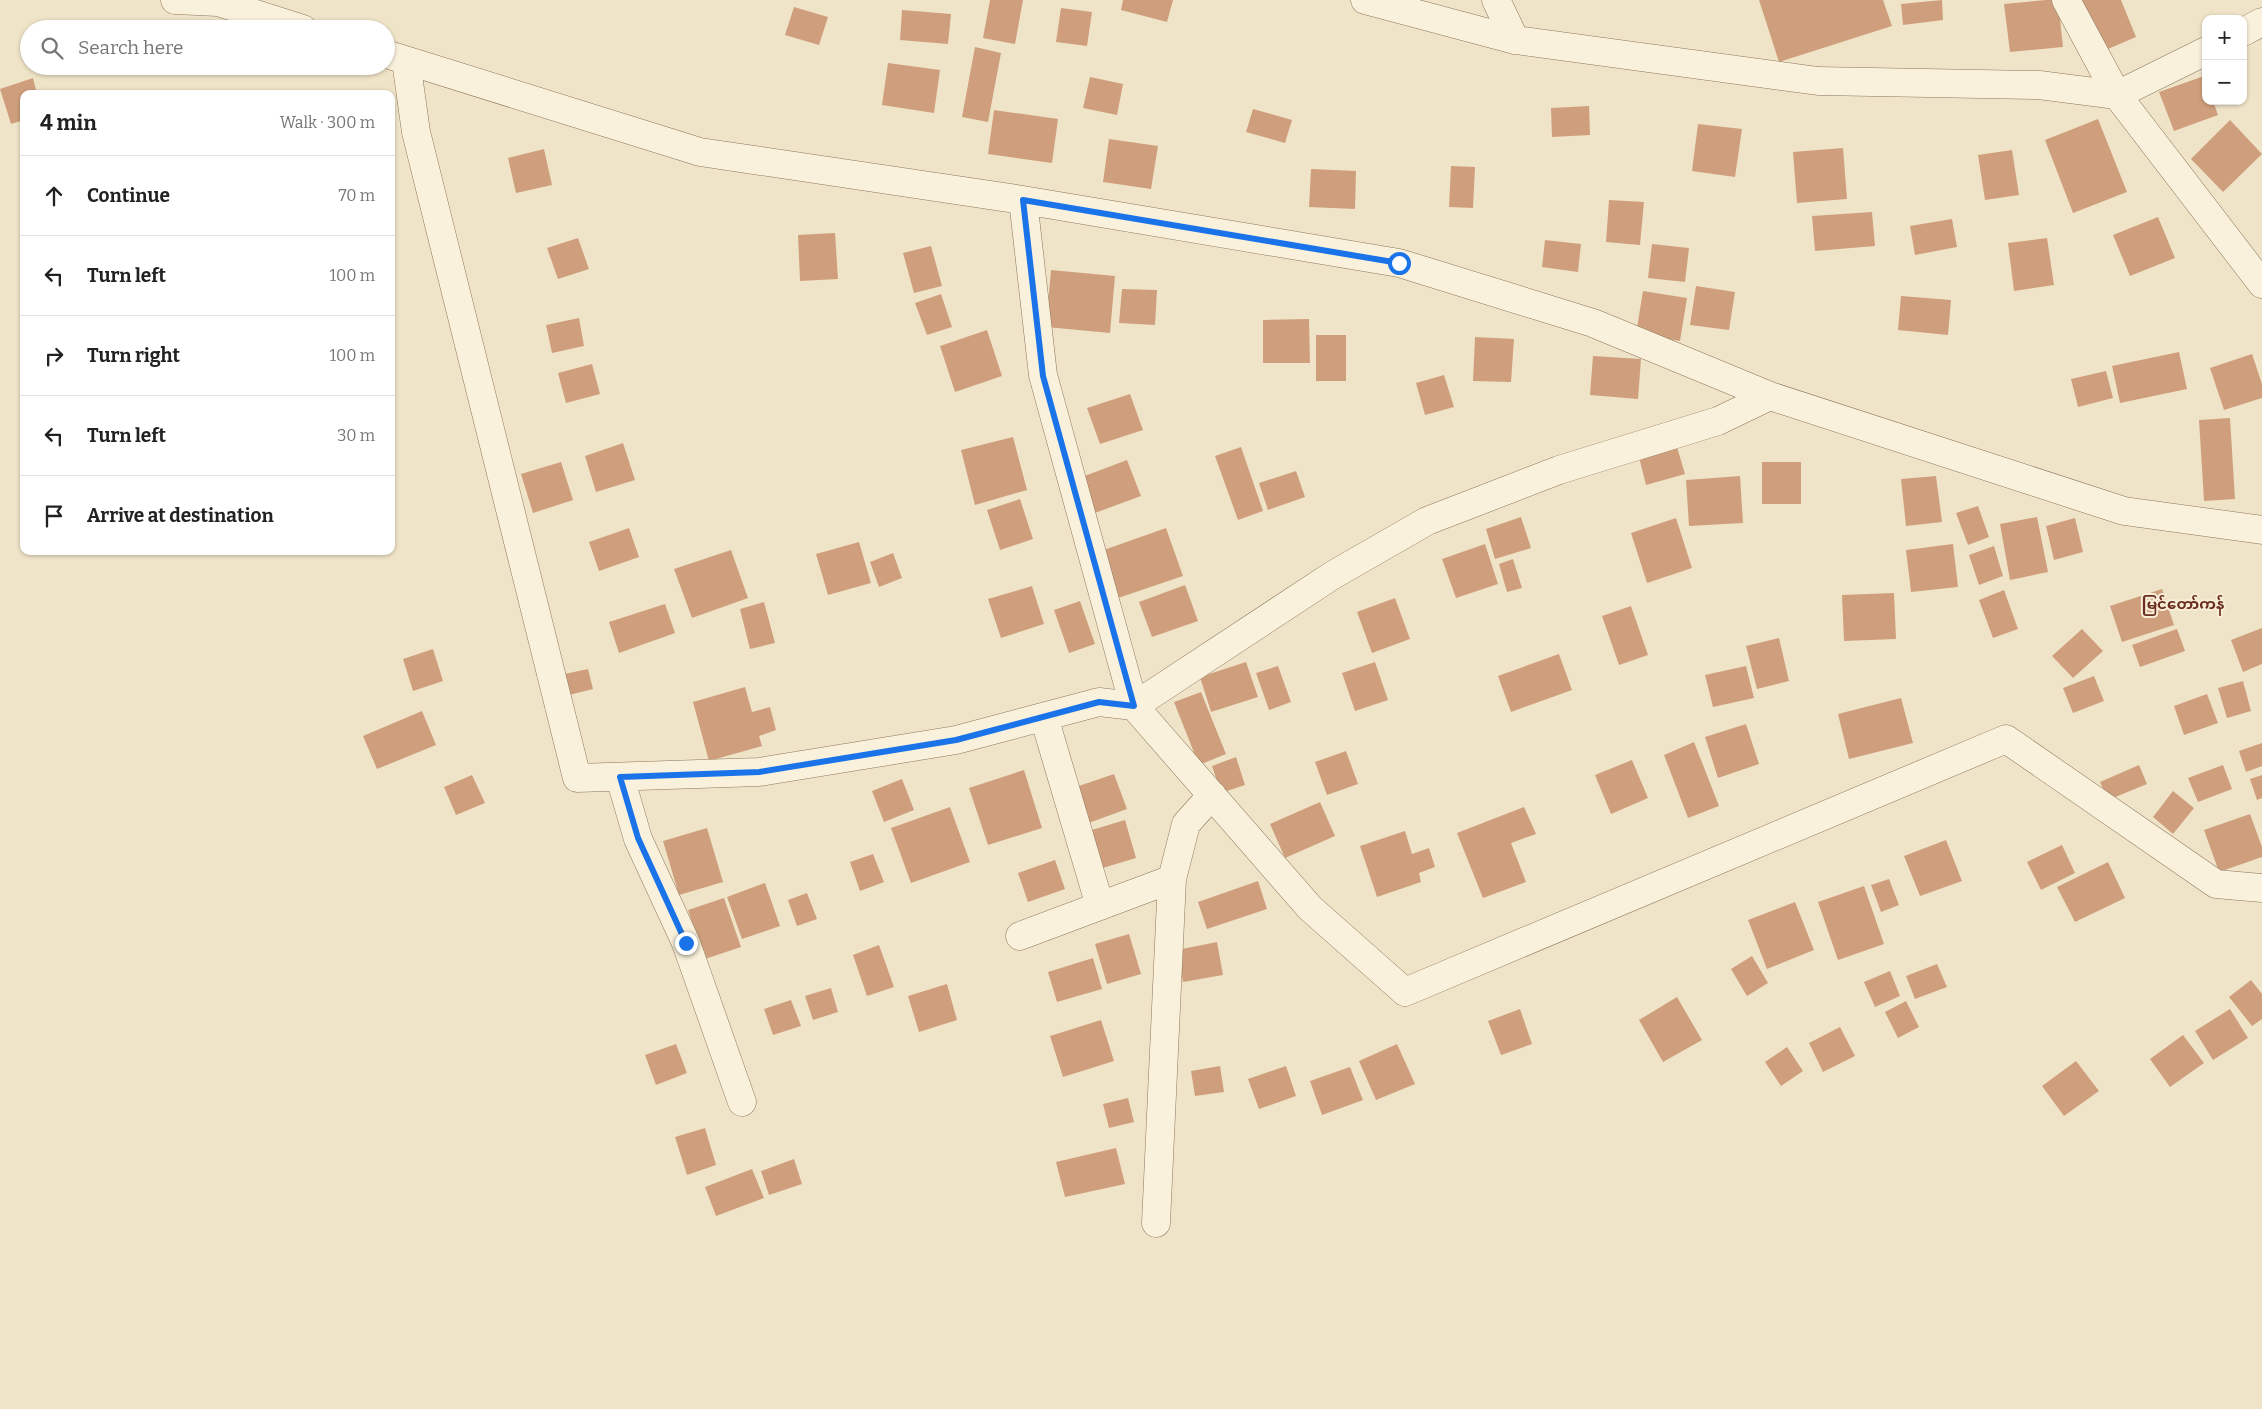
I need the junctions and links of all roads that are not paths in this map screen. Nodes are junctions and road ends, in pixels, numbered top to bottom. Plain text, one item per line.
1 (175, 0) edge
2 (1365, 0) edge
3 (1496, 0) edge
4 (2066, 0) edge
5 (275, 20) edge
6 (2262, 22) edge
7 (2247, 30) edge
8 (1515, 40) junction
9 (2202, 52) edge
10 (396, 58) edge
11 (2117, 96) junction
12 (1023, 200) junction
13 (2262, 284) edge
14 (1770, 396) junction
15 (2262, 530) edge
16 (1134, 706) junction
17 (1044, 716) junction
18 (620, 777) junction
19 (1212, 796) junction
20 (1172, 879) junction
21 (2262, 888) edge
22 (1100, 906) junction
23 (1020, 936) dead end
24 (742, 1102) dead end
25 (1156, 1223) dead end

1 - 5 street
2 - 8 street
3 - 8 street
4 - 11 street
6 - 7 street
8 - 11 street
9 - 11 street
10 - 12 street
10 - 18 street
11 - 13 street
12 - 14 street
12 - 16 street
14 - 15 street
14 - 16 street
16 - 17 street
16 - 19 street
17 - 18 street
17 - 22 street
18 - 24 street
19 - 20 street
19 - 21 street
20 - 22 street
20 - 25 street
22 - 23 street

